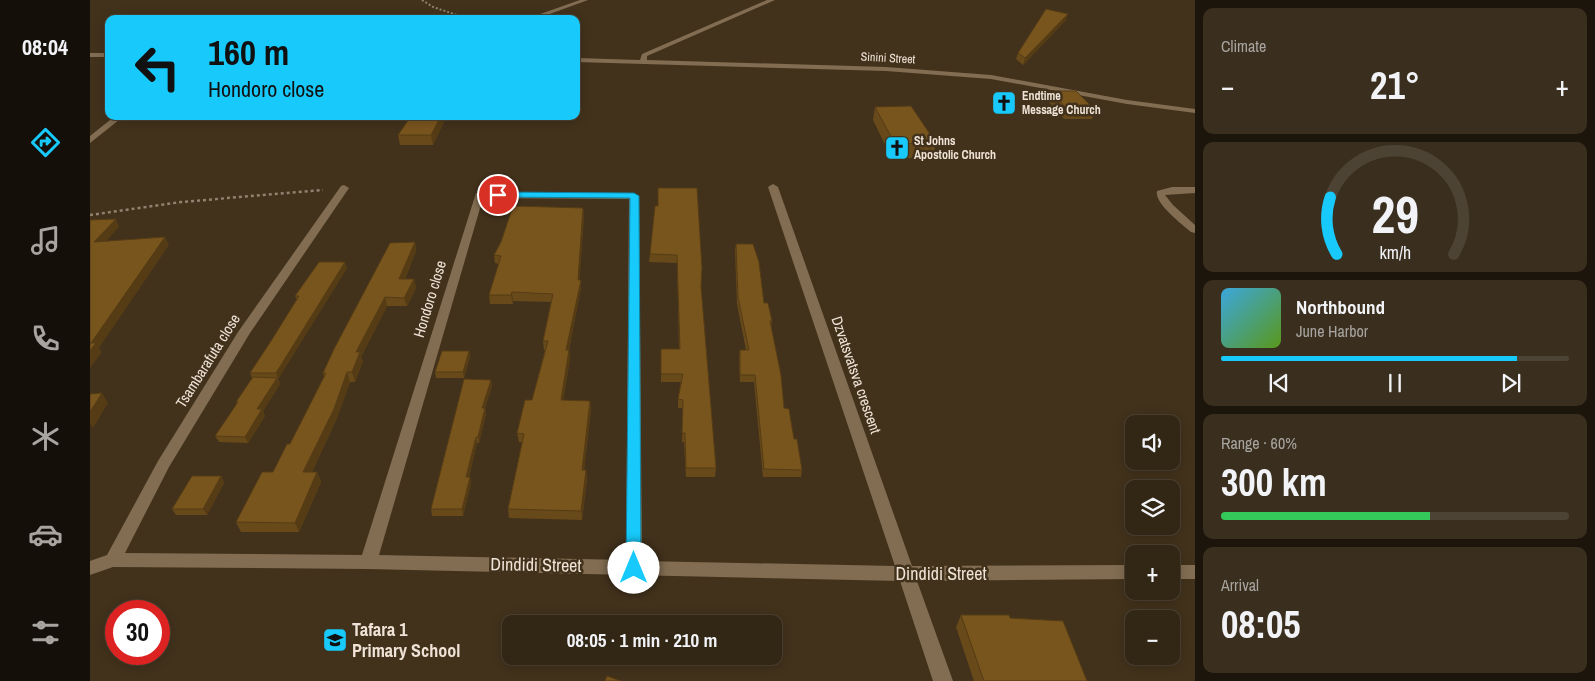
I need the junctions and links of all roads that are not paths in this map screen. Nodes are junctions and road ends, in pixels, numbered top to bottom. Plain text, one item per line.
1 (585, 0) edge
2 (772, 0) edge
3 (541, 15) edge
4 (90, 55) edge
5 (105, 55) edge
6 (580, 60) edge
7 (643, 62) junction
8 (1195, 111) edge
9 (115, 120) edge
10 (90, 140) edge
11 (773, 187) dead end
12 (344, 188) road end
13 (1195, 190) edge
14 (1195, 230) edge
15 (113, 560) junction
16 (368, 562) junction
17 (90, 568) edge
18 (634, 568) junction
19 (1125, 572) edge
20 (1180, 572) edge
21 (1195, 572) edge
22 (907, 574) junction
23 (943, 681) edge

1 - 3 street
2 - 7 street
4 - 5 street
6 - 7 street, Sinini Street
7 - 8 street, Sinini Street
9 - 10 street
11 - 22 street, Dzvatsvatsva crescent
12 - 15 street, Tsambarafuta close
13 - 14 street
15 - 16 street, Dindidi Street
15 - 17 street, Dindidi Street
16 - 18 street, Dindidi Street
16 - 18 street, Hondoro close
18 - 22 street, Dindidi Street
19 - 22 street, Dindidi Street
20 - 21 street
22 - 23 street, Dzvatsvatsva crescent

